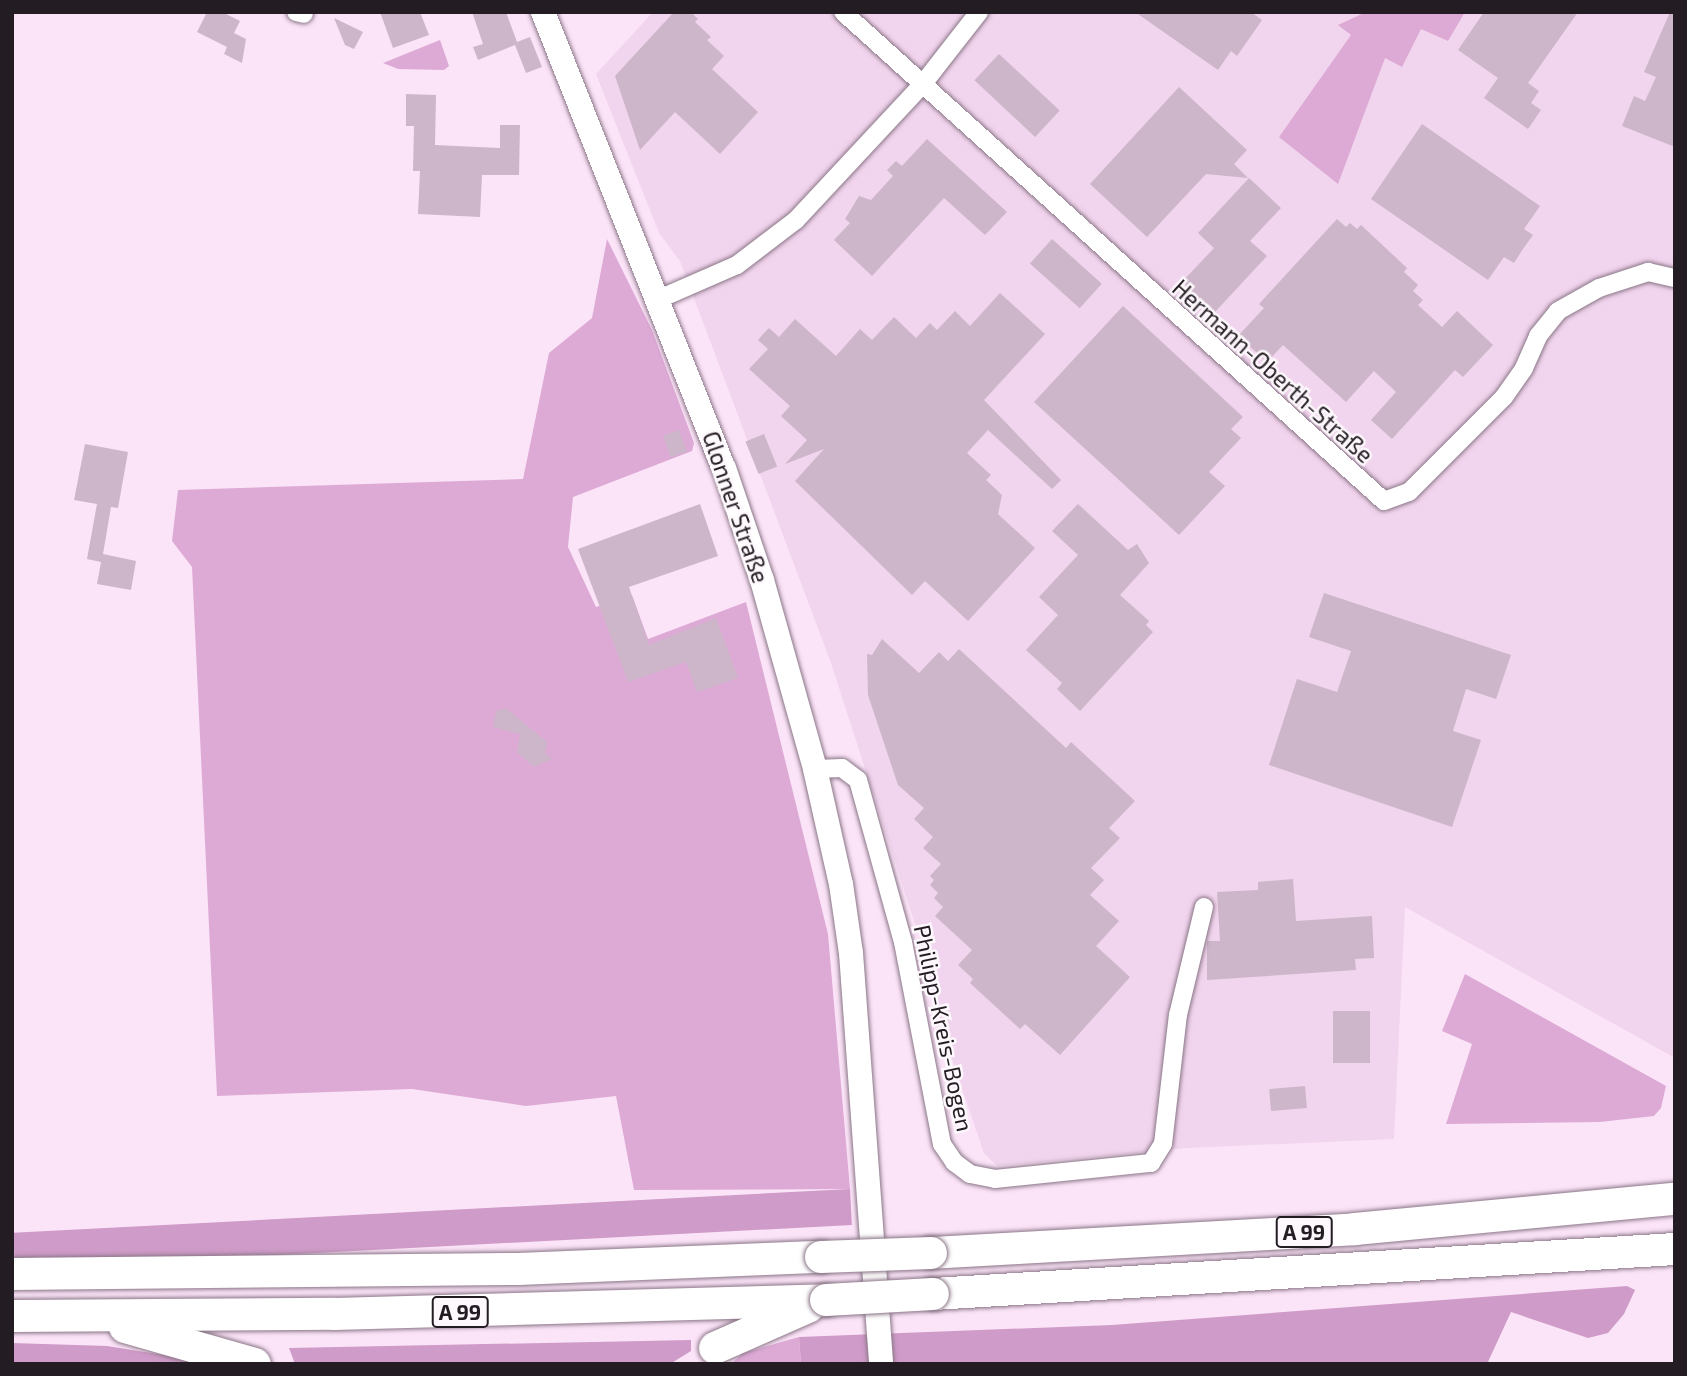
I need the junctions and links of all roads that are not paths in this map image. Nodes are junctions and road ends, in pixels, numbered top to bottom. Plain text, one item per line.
1 (543, 12) edge
2 (843, 12) edge
3 (979, 12) edge
4 (922, 85) junction
5 (1675, 278) edge
6 (659, 299) junction
7 (816, 769) junction
8 (1204, 907) dead end
9 (1675, 1199) edge
10 (1675, 1249) edge
11 (12, 1274) edge
12 (825, 1300) junction
13 (12, 1316) edge
14 (93, 1317) junction
15 (715, 1348) dead end
16 (255, 1364) edge
17 (881, 1364) edge

1 - 6 street, Glonner Straße
2 - 4 street, Hermann-Oberth-Straße
3 - 4 street
4 - 5 street, Hermann-Oberth-Straße
4 - 6 street
6 - 7 street, Glonner Straße
7 - 8 street, Philipp-Kreis-Bogen
7 - 17 street, Glonner Straße
9 - 11 highway, A 99, bridge
10 - 12 highway, A 99, bridge
12 - 14 highway, A 99
12 - 15 highway
13 - 14 highway, A 99
14 - 16 highway

